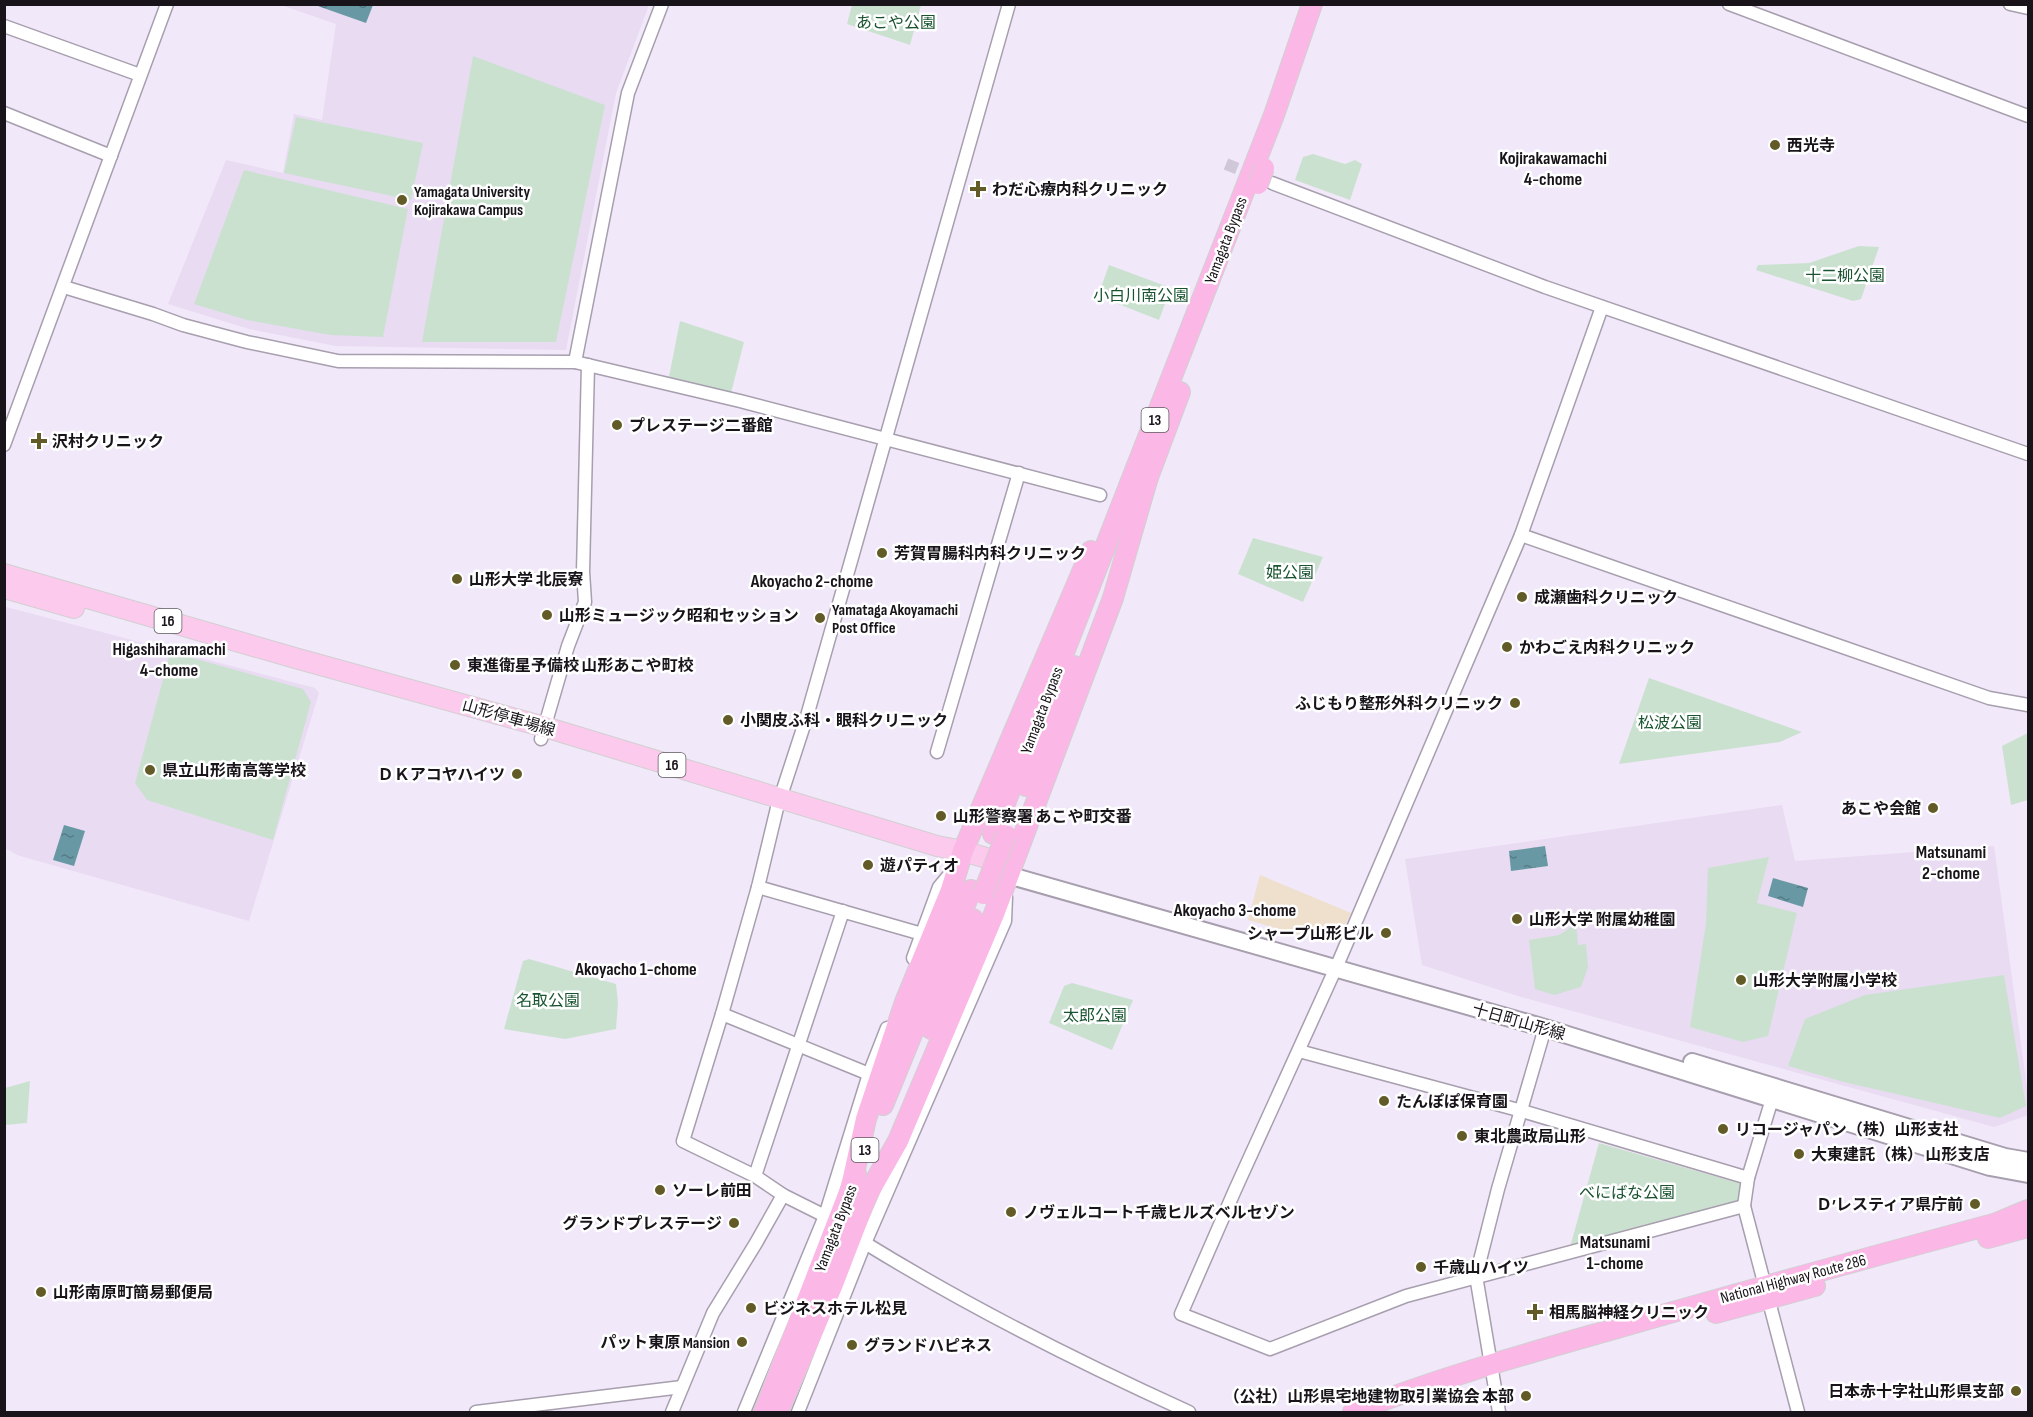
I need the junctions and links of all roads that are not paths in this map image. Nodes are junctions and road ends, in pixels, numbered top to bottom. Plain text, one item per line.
1 (167, 4) edge
2 (662, 4) edge
3 (1010, 4) edge
4 (1312, 4) edge
5 (1325, 4) edge
6 (1729, 4) edge
7 (2010, 4) edge
8 (2028, 8) edge
9 (4, 26) edge
10 (140, 75) junction
11 (4, 113) edge
12 (2028, 116) edge
13 (111, 156) junction
14 (1265, 178) junction
15 (64, 287) junction
16 (1602, 307) junction
17 (581, 364) junction
18 (1170, 380) junction
19 (885, 439) junction
20 (4, 446) edge
21 (2028, 454) edge
22 (1019, 473) junction
23 (1148, 477) junction
24 (1100, 495) dead end
25 (1521, 534) junction
26 (4, 574) edge
27 (4, 588) edge
28 (2028, 705) edge
29 (543, 733) junction
30 (937, 752) dead end
31 (779, 802) junction
32 (999, 834) junction
33 (961, 857) junction
34 (1009, 870) junction
35 (758, 887) junction
36 (843, 911) junction
37 (922, 934) junction
38 (1338, 964) junction
39 (722, 1014) junction
40 (1545, 1028) junction
41 (799, 1044) junction
42 (1299, 1051) junction
43 (869, 1074) junction
44 (1772, 1099) junction
45 (1522, 1111) junction
46 (2027, 1172) edge
47 (755, 1176) junction
48 (1748, 1178) junction
49 (858, 1193) junction
50 (783, 1195) junction
51 (1744, 1206) junction
52 (2028, 1210) edge
53 (825, 1216) junction
54 (2028, 1227) edge
55 (865, 1243) junction
56 (1476, 1276) junction
57 (1767, 1292) junction
58 (1491, 1370) junction
59 (682, 1387) junction
60 (776, 1410) edge
61 (476, 1413) edge
62 (672, 1413) edge
63 (744, 1413) edge
64 (1189, 1413) edge
65 (1353, 1413) edge
66 (1382, 1413) edge
67 (1499, 1413) edge
68 (1798, 1413) edge

1 - 10 street
2 - 17 street
3 - 19 street
4 - 18 highway, Yamagata Bypass / 13
5 - 14 highway, Yamagata Bypass / 13
6 - 12 street
7 - 8 street
9 - 10 street
10 - 13 street
11 - 13 street
13 - 15 street
14 - 16 street
14 - 23 highway, Yamagata Bypass / 13
15 - 17 street
15 - 20 street
16 - 21 street
16 - 25 street
17 - 19 street
17 - 29 street
18 - 32 highway, Yamagata Bypass / 13
18 - 33 highway
19 - 22 street
19 - 31 street
22 - 24 street
22 - 30 street
23 - 32 highway, Yamagata Bypass / 13
23 - 34 highway
25 - 28 street
25 - 38 street
26 - 29 main road, 山形停車場線 / 16
27 - 29 main road, 山形停車場線 / 16
29 - 31 main road, 山形停車場線 / 16
31 - 33 main road, 山形停車場線 / 16
31 - 35 street
32 - 49 highway, Yamagata Bypass / 13
33 - 34 main road, 山形停車場線 / 16
33 - 37 street
33 - 49 highway
34 - 38 main road, 十日町山形線
34 - 49 highway
34 - 55 street
35 - 36 street
35 - 39 street
36 - 37 street
36 - 41 street
37 - 43 street
38 - 40 main road, 十日町山形線
38 - 42 street
38 - 46 main road, 十日町山形線
39 - 41 street
39 - 47 street
40 - 44 main road, 十日町山形線
40 - 45 street
41 - 43 street
41 - 47 street
42 - 45 street
42 - 56 street
43 - 53 street
44 - 46 main road, 十日町山形線
44 - 48 street
45 - 48 street
45 - 56 street
47 - 50 street
48 - 51 street
49 - 60 highway, Yamagata Bypass / 13
50 - 53 street
50 - 59 street
51 - 56 street
51 - 57 street
52 - 57 highway, National Highway Route 286
53 - 63 street
54 - 57 highway, National Highway Route 286
55 - 60 street
55 - 64 street
56 - 58 street
57 - 58 highway, National Highway Route 286
57 - 68 street
58 - 65 highway, National Highway Route 286
58 - 66 highway, National Highway Route 286
58 - 67 street
59 - 61 street
59 - 62 street

